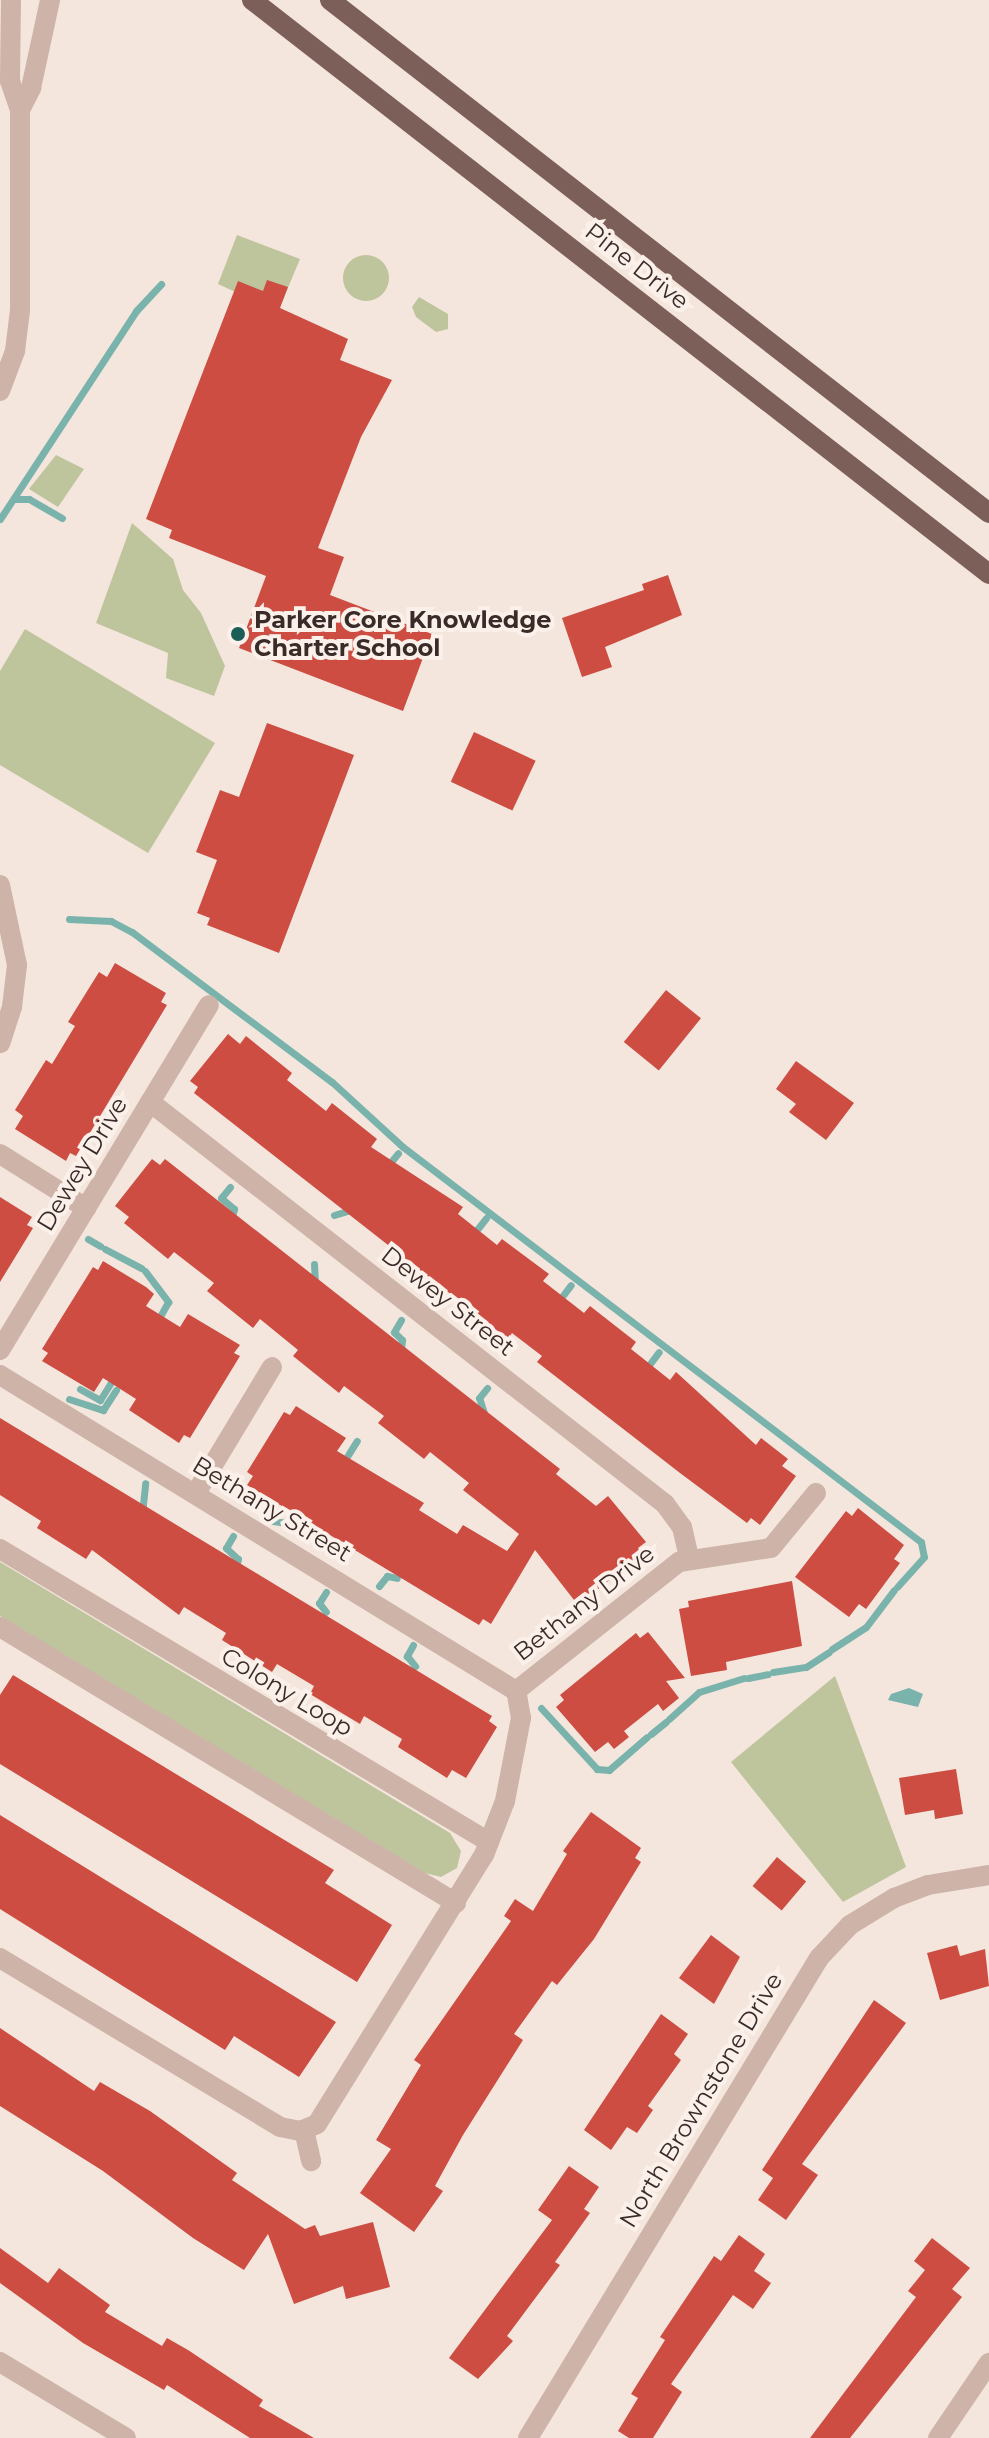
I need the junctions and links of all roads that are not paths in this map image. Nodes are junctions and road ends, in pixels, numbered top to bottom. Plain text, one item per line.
1 (11, 0) edge
2 (50, 0) edge
3 (252, 0) edge
4 (330, 0) edge
5 (20, 110) junction
6 (10, 264) edge
7 (0, 391) edge
8 (989, 513) edge
9 (989, 574) edge
10 (0, 885) edge
11 (209, 1005) dead end
12 (0, 1043) edge
13 (150, 1102) junction
14 (0, 1154) edge
15 (86, 1208) junction
16 (0, 1350) edge
17 (272, 1367) dead end
18 (0, 1375) edge
19 (196, 1493) junction
20 (816, 1493) dead end
21 (0, 1549) edge
22 (689, 1558) junction
23 (0, 1627) edge
24 (516, 1691) junction
25 (489, 1842) junction
26 (989, 1875) edge
27 (456, 1903) junction
28 (0, 1958) edge
29 (304, 2130) junction
30 (311, 2161) dead end
31 (0, 2362) edge
32 (989, 2363) edge
33 (126, 2438) edge
34 (528, 2438) edge
35 (938, 2438) edge

1 - 5 street
2 - 5 street
3 - 9 main road, Pine Drive
4 - 8 main road, Pine Drive
5 - 6 street
6 - 7 street
10 - 12 street
11 - 13 street, Dewey Drive
13 - 15 street, Dewey Drive
13 - 22 street, Dewey Street
14 - 15 street
15 - 16 street, Dewey Drive
17 - 19 street
18 - 19 street, Bethany Street
19 - 24 street, Bethany Street
20 - 22 street, Bethany Drive
21 - 25 street, Colony Loop
22 - 24 street, Bethany Drive
23 - 27 street
24 - 25 street, Bethany Drive
25 - 27 street
26 - 34 street, North Brownstone Drive
27 - 29 street
28 - 29 street
29 - 30 street
31 - 33 street
32 - 35 street

